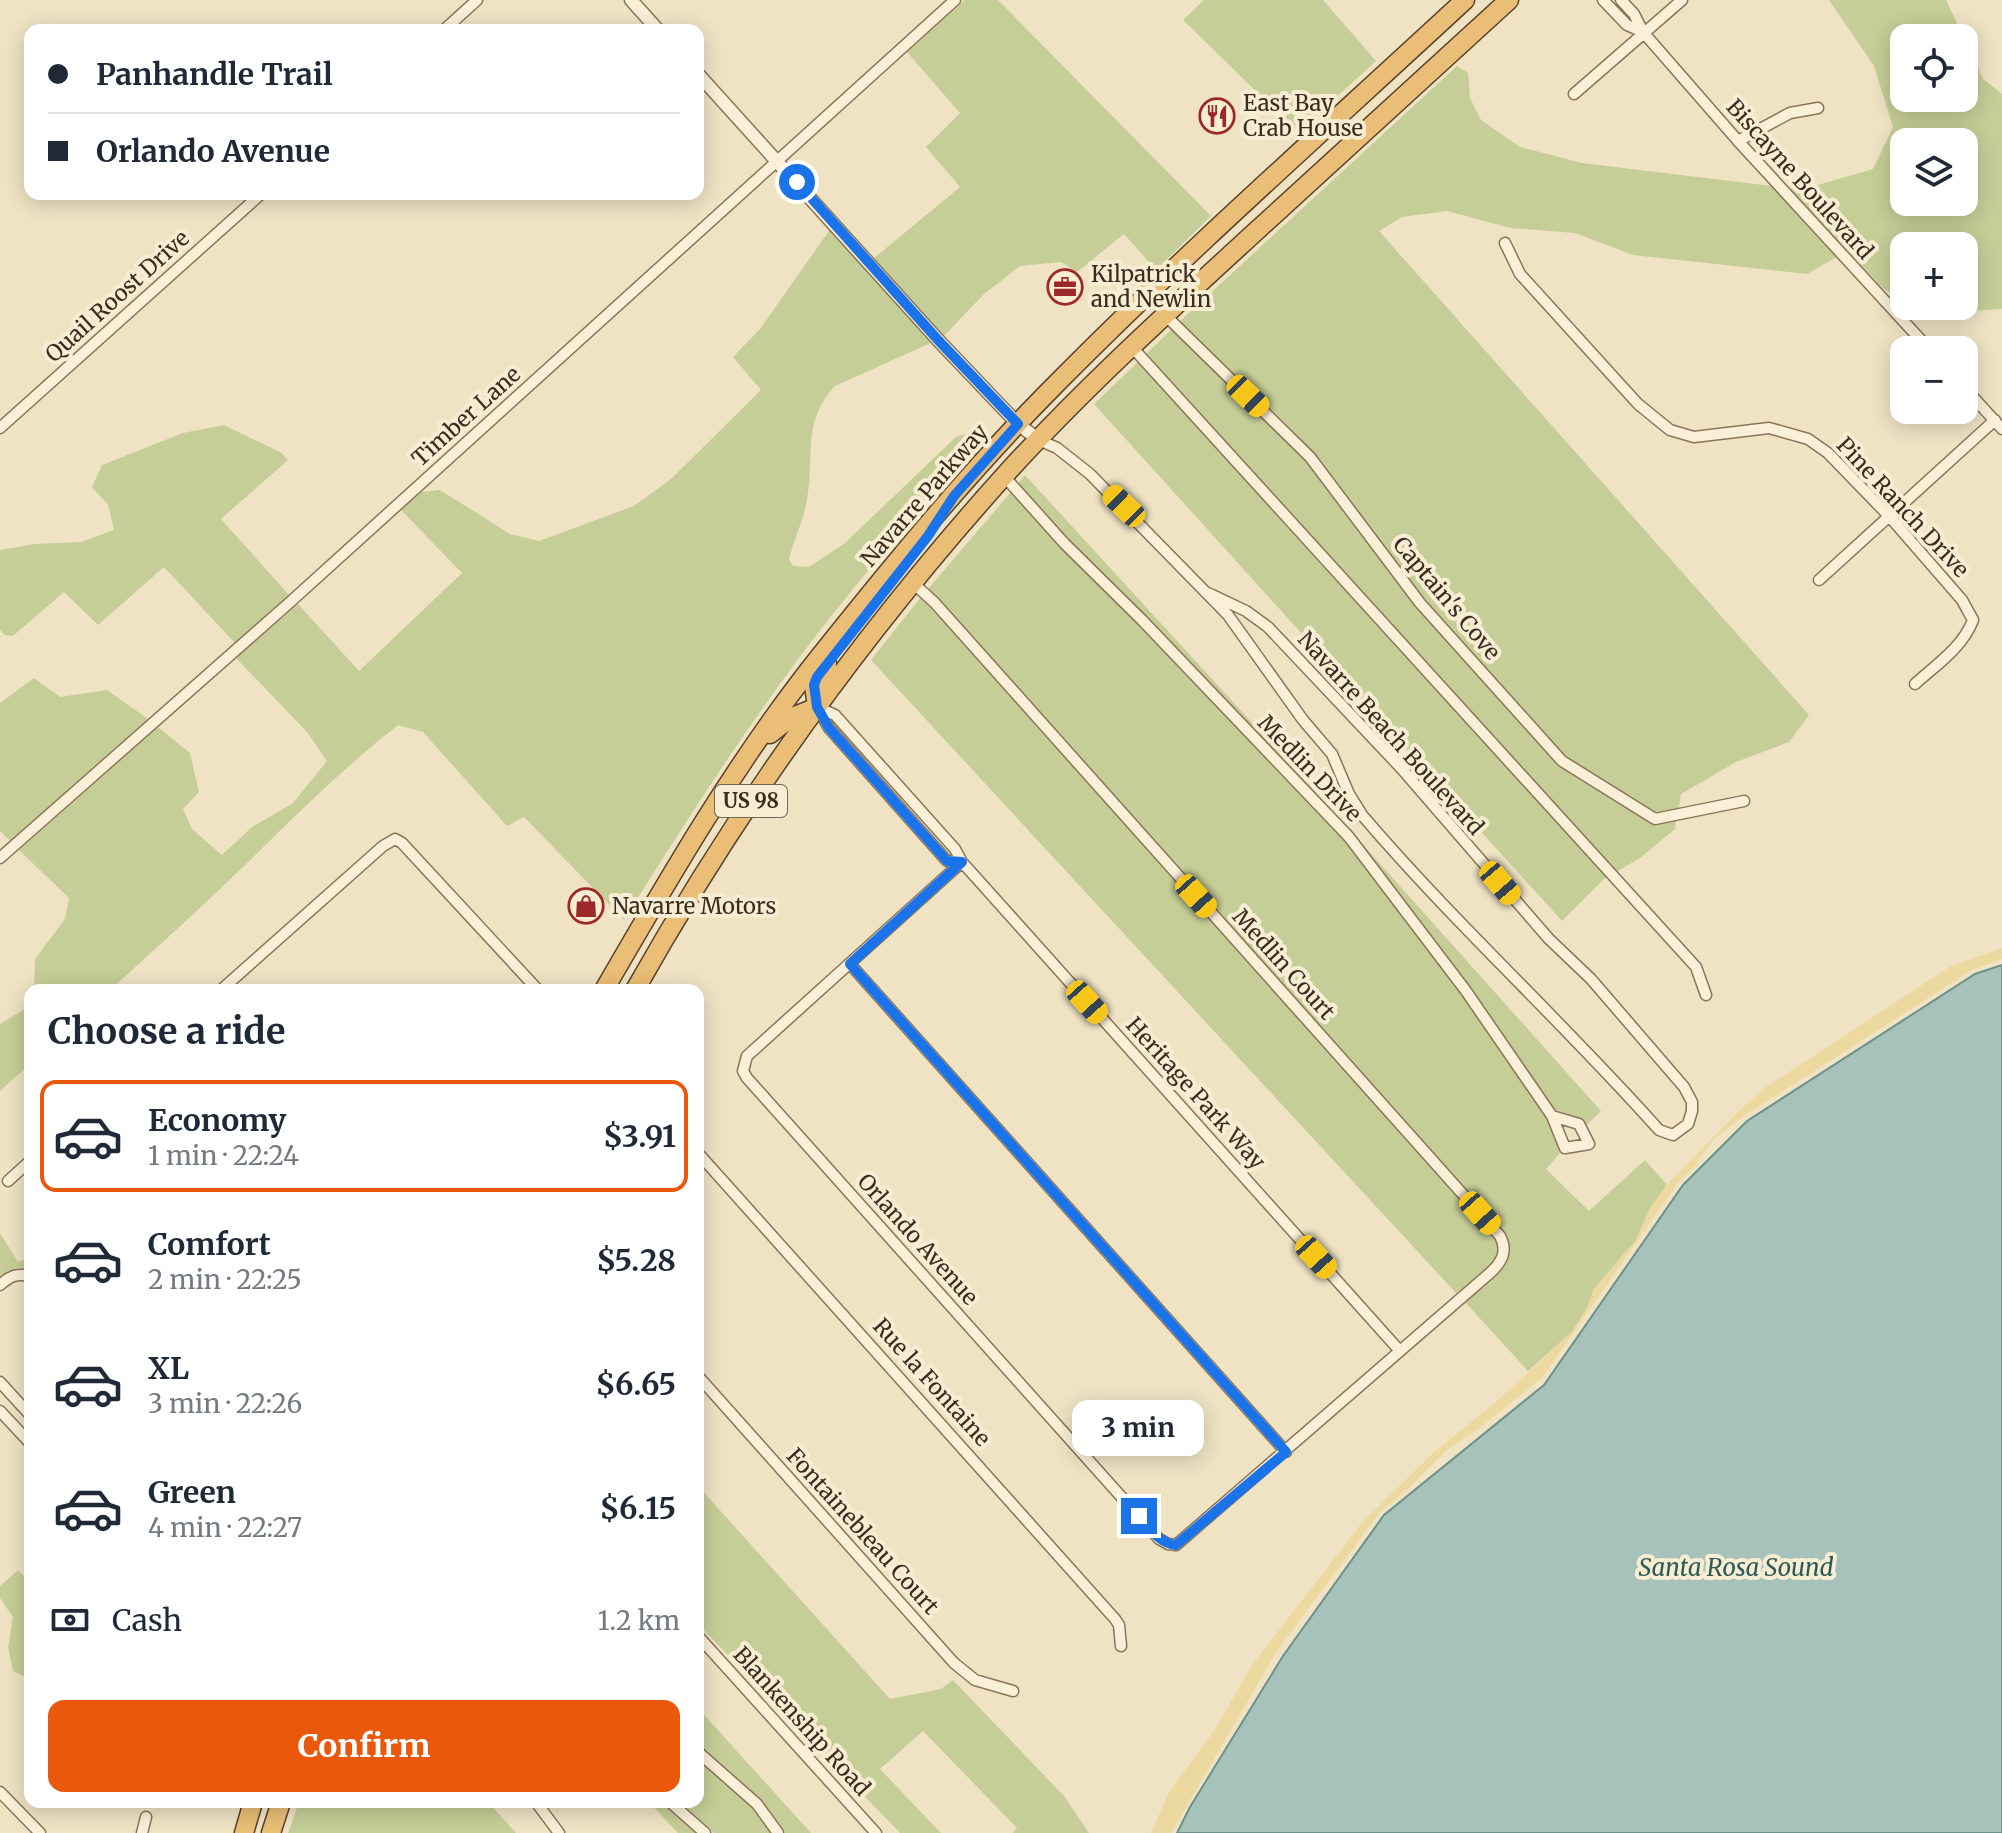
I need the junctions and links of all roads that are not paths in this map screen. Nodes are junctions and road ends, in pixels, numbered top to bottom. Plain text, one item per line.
1 (477, 0) edge
2 (631, 0) edge
3 (955, 0) edge
4 (1465, 0) edge
5 (1509, 0) edge
6 (1603, 0) edge
7 (1621, 0) edge
8 (1682, 0) edge
9 (451, 24) edge
10 (653, 24) edge
11 (1643, 32) junction
12 (704, 81) edge
13 (1574, 94) dead end
14 (1818, 108) dead end
15 (1738, 141) junction
16 (777, 160) junction
17 (254, 200) edge
18 (1505, 243) dead end
19 (1165, 315) junction
20 (1917, 336) edge
21 (1132, 347) junction
22 (1978, 403) edge
23 (1018, 424) junction
24 (1998, 425) edge
25 (0, 428) edge
26 (1039, 440) junction
27 (1004, 476) junction
28 (954, 496) junction
29 (1889, 516) junction
30 (1819, 580) dead end
31 (914, 584) junction
32 (1208, 593) junction
33 (1915, 684) dead end
34 (817, 707) junction
35 (746, 758) junction
36 (1744, 801) dead end
37 (0, 858) edge
38 (962, 862) junction
39 (850, 964) junction
40 (228, 984) edge
41 (532, 984) edge
42 (607, 984) edge
43 (639, 984) edge
44 (1706, 995) dead end
45 (1552, 1116) dead end
46 (704, 1160) edge
47 (24, 1166) edge
48 (8, 1181) dead end
49 (24, 1275) edge
50 (0, 1285) edge
51 (1399, 1350) junction
52 (0, 1382) edge
53 (704, 1383) edge
54 (24, 1408) edge
55 (0, 1411) edge
56 (24, 1437) edge
57 (1286, 1452) junction
58 (704, 1643) edge
59 (1121, 1646) dead end
60 (1013, 1691) dead end
61 (704, 1757) edge
62 (0, 1792) edge
63 (251, 1808) edge
64 (279, 1808) edge
65 (540, 1808) edge
66 (677, 1808) edge
67 (146, 1817) dead end
68 (40, 1833) edge
69 (142, 1833) edge
70 (244, 1833) edge
71 (271, 1833) edge
72 (559, 1833) edge
73 (705, 1833) edge
74 (778, 1833) edge
75 (876, 1833) edge

1 - 9 street
2 - 10 street
3 - 16 street, Timber Lane
4 - 23 highway, Navarre Parkway / US 98
5 - 19 highway, US 98
6 - 11 street, Biscayne Boulevard
7 - 11 street, Biscayne Boulevard
8 - 11 street
11 - 13 street
11 - 15 street, Biscayne Boulevard
12 - 16 street
14 - 15 street
15 - 20 street, Biscayne Boulevard
16 - 23 street
16 - 37 street, Timber Lane
17 - 25 street, Quail Roost Drive
18 - 29 street, Pine Ranch Drive
19 - 21 highway, US 98
19 - 36 street, Captain's Cove
21 - 26 highway, US 98
21 - 44 street
22 - 24 street
23 - 26 street
23 - 28 highway, Navarre Parkway / US 98
24 - 29 street
26 - 27 highway, US 98
26 - 32 street
27 - 31 highway, US 98
27 - 45 street, Medlin Drive
28 - 34 highway
28 - 35 highway, Navarre Parkway / US 98
29 - 30 street
29 - 33 street, Pine Ranch Drive
31 - 34 highway, US 98
31 - 51 street, Medlin Court
32 - 32 street, Navarre Beach Boulevard
34 - 35 highway
34 - 38 street, Heritage Park Way
34 - 43 highway, US 98
35 - 42 highway, Navarre Parkway / US 98
38 - 39 street, Orlando Avenue
38 - 51 street, Heritage Park Way
39 - 57 street
39 - 57 street, Orlando Avenue
40 - 41 street
46 - 59 street, Rue la Fontaine
47 - 48 street
49 - 50 street
51 - 57 street
52 - 54 street
53 - 60 street, Fontainebleau Court
55 - 56 street
58 - 75 street, Blankenship Road
61 - 74 street
62 - 68 street
63 - 70 highway
64 - 71 highway
65 - 72 street
66 - 73 street
67 - 69 street

